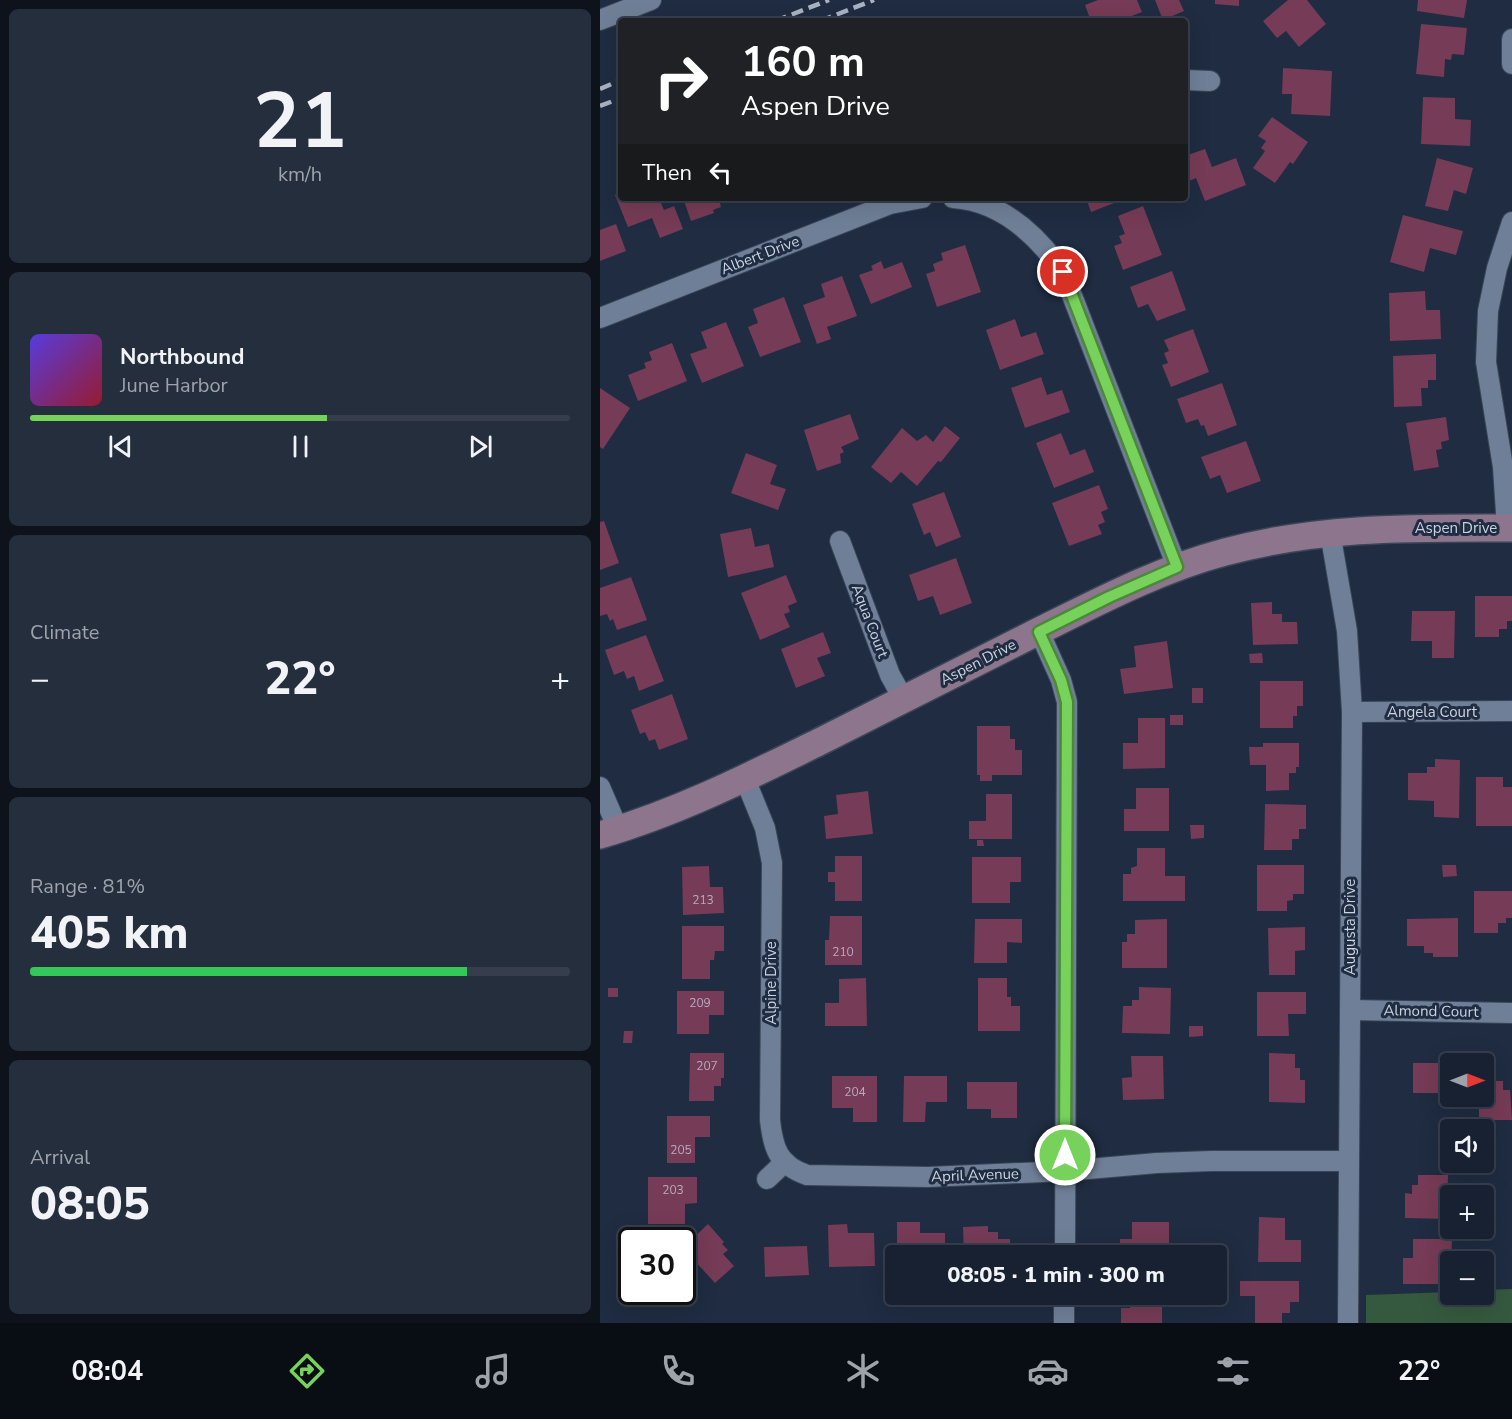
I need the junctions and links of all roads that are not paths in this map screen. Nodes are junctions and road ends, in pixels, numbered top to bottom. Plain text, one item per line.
1 (651, 0) edge
2 (600, 20) edge
3 (1512, 39) edge
4 (1512, 64) edge
5 (1188, 80) edge
6 (1210, 81) dead end
7 (906, 201) edge
8 (988, 202) edge
9 (1512, 222) edge
10 (600, 318) edge
11 (1509, 528) edge
12 (1330, 532) junction
13 (840, 541) dead end
14 (1177, 567) junction
15 (1039, 632) junction
16 (904, 699) junction
17 (1512, 711) edge
18 (1352, 712) junction
19 (745, 779) junction
20 (600, 787) edge
21 (609, 832) edge
22 (1350, 1010) junction
23 (1512, 1013) edge
24 (1348, 1161) junction
25 (785, 1162) junction
26 (1065, 1171) junction
27 (767, 1179) dead end
28 (1065, 1245) edge
29 (1064, 1305) edge
30 (1064, 1323) edge
31 (1348, 1323) edge

1 - 2 street
3 - 4 street
5 - 6 street
7 - 10 street, Albert Drive
8 - 14 street
9 - 11 street
11 - 12 street, Aspen Drive
12 - 14 street, Aspen Drive
12 - 18 street, Augusta Drive
13 - 16 street, Aqua Court
14 - 15 street, Aspen Drive
15 - 16 street, Aspen Drive
15 - 26 street
16 - 19 street, Aspen Drive
17 - 18 street, Angela Court
18 - 22 street, Augusta Drive
19 - 21 street, Aspen Drive
19 - 25 street, Alpine Drive
20 - 21 street
22 - 23 street, Almond Court
22 - 24 street, Augusta Drive
24 - 26 street, April Avenue
24 - 31 street, Augusta Drive
25 - 26 street, April Avenue
25 - 27 street
26 - 28 street
29 - 30 street

